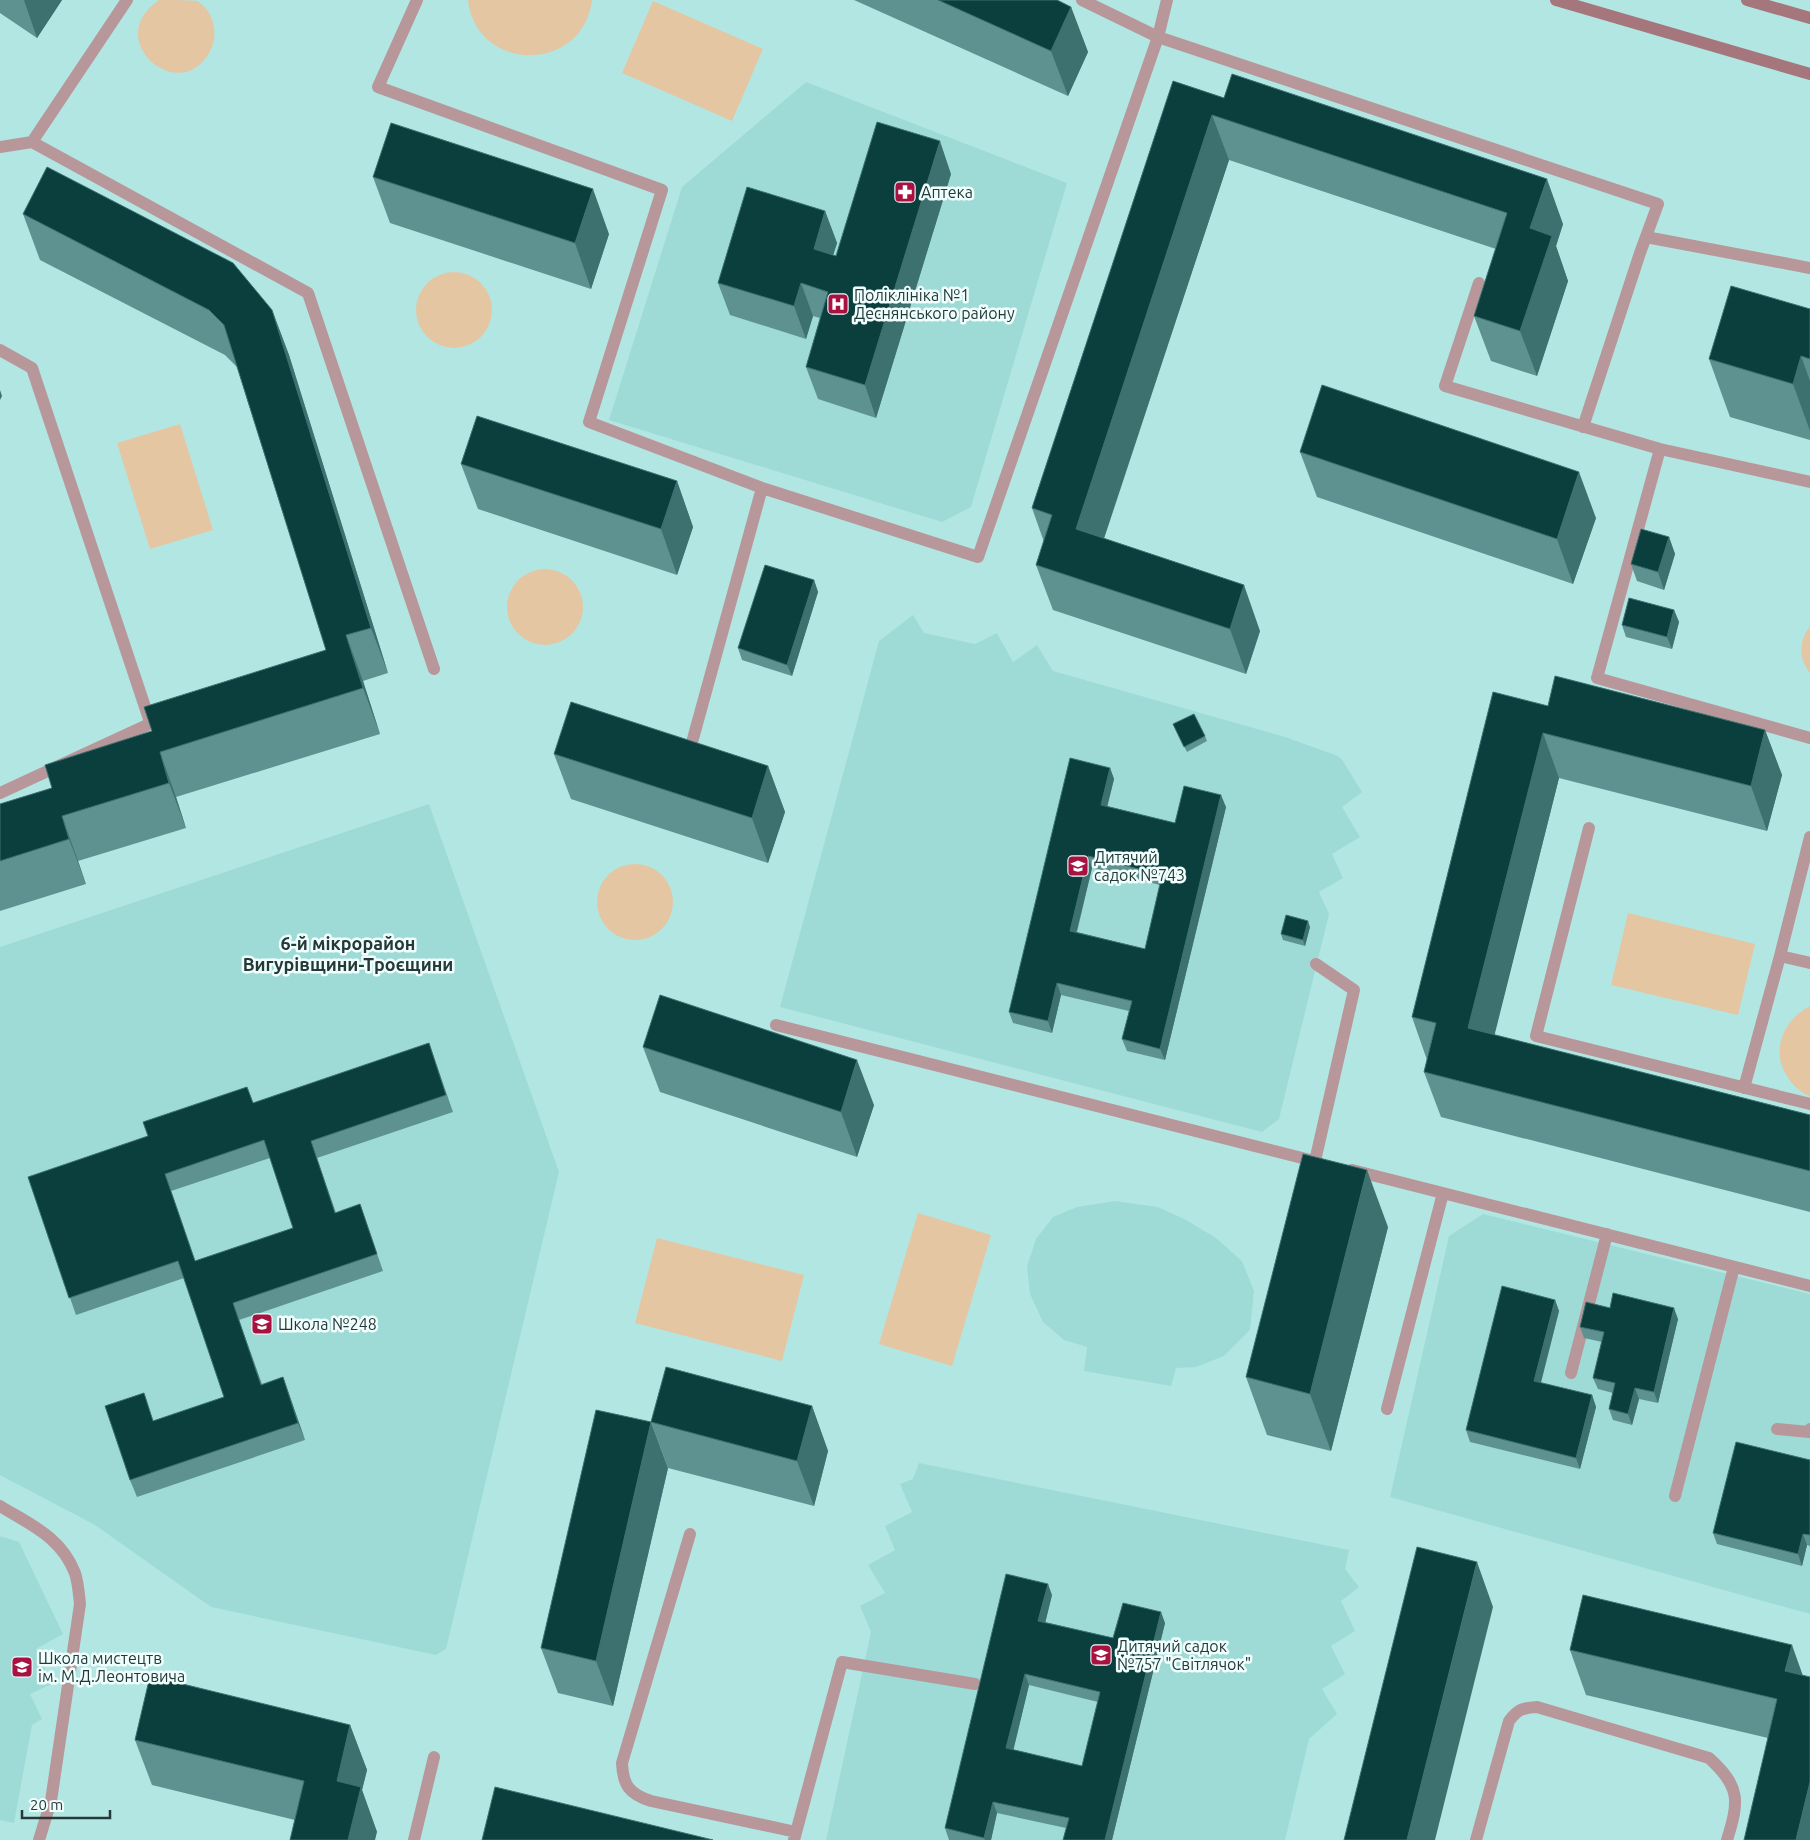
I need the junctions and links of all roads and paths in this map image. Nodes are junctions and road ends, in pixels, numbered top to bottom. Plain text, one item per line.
1 (127, 0) edge
2 (417, 0) edge
3 (1082, 0) edge
4 (1167, 0) edge
5 (1556, 0) edge
6 (1747, 0) edge
7 (1810, 18) edge
8 (1158, 37) junction
9 (1810, 74) edge
10 (32, 142) junction
11 (0, 147) edge
12 (1646, 237) junction
13 (1810, 268) edge
14 (1479, 284) dead end
15 (0, 350) edge
16 (1583, 427) junction
17 (1660, 449) junction
18 (1810, 482) edge
19 (762, 488) junction
20 (434, 669) dead end
21 (169, 717) edge
22 (150, 722) junction
23 (1810, 738) edge
24 (691, 746) edge
25 (0, 793) edge
26 (1589, 828) dead end
27 (1810, 837) edge
28 (1780, 956) junction
29 (1810, 963) edge
30 (1316, 964) dead end
31 (776, 1025) dead end
32 (1744, 1088) junction
33 (1810, 1104) edge
34 (1315, 1161) junction
35 (1443, 1193) junction
36 (1607, 1234) junction
37 (1734, 1267) junction
38 (1810, 1286) edge
39 (1571, 1373) dead end
40 (1387, 1409) dead end
41 (1777, 1429) dead end
42 (1810, 1429) edge
43 (1675, 1496) dead end
44 (0, 1506) edge
45 (690, 1534) dead end
46 (975, 1684) dead end
47 (434, 1757) dead end
48 (795, 1836) edge
49 (40, 1840) edge
50 (414, 1840) edge
51 (1476, 1840) edge
52 (1727, 1840) edge

1 - 10 lane
2 - 19 lane
3 - 8 lane
4 - 8 lane
5 - 9 main road
6 - 7 main road
8 - 12 lane
8 - 19 lane
10 - 11 lane
10 - 20 lane
12 - 13 lane
12 - 16 lane
14 - 16 lane
15 - 22 lane
16 - 17 lane
17 - 18 lane
17 - 23 lane
19 - 24 lane
21 - 22 lane
22 - 25 lane
26 - 32 lane
27 - 28 lane
28 - 29 lane
28 - 32 lane
30 - 34 lane
31 - 34 lane
32 - 33 lane
34 - 35 lane
35 - 36 lane
35 - 40 lane
36 - 37 lane
36 - 39 lane
37 - 38 lane
37 - 43 lane
41 - 42 lane
44 - 49 lane
45 - 48 lane
46 - 48 lane
47 - 50 lane
51 - 52 lane

